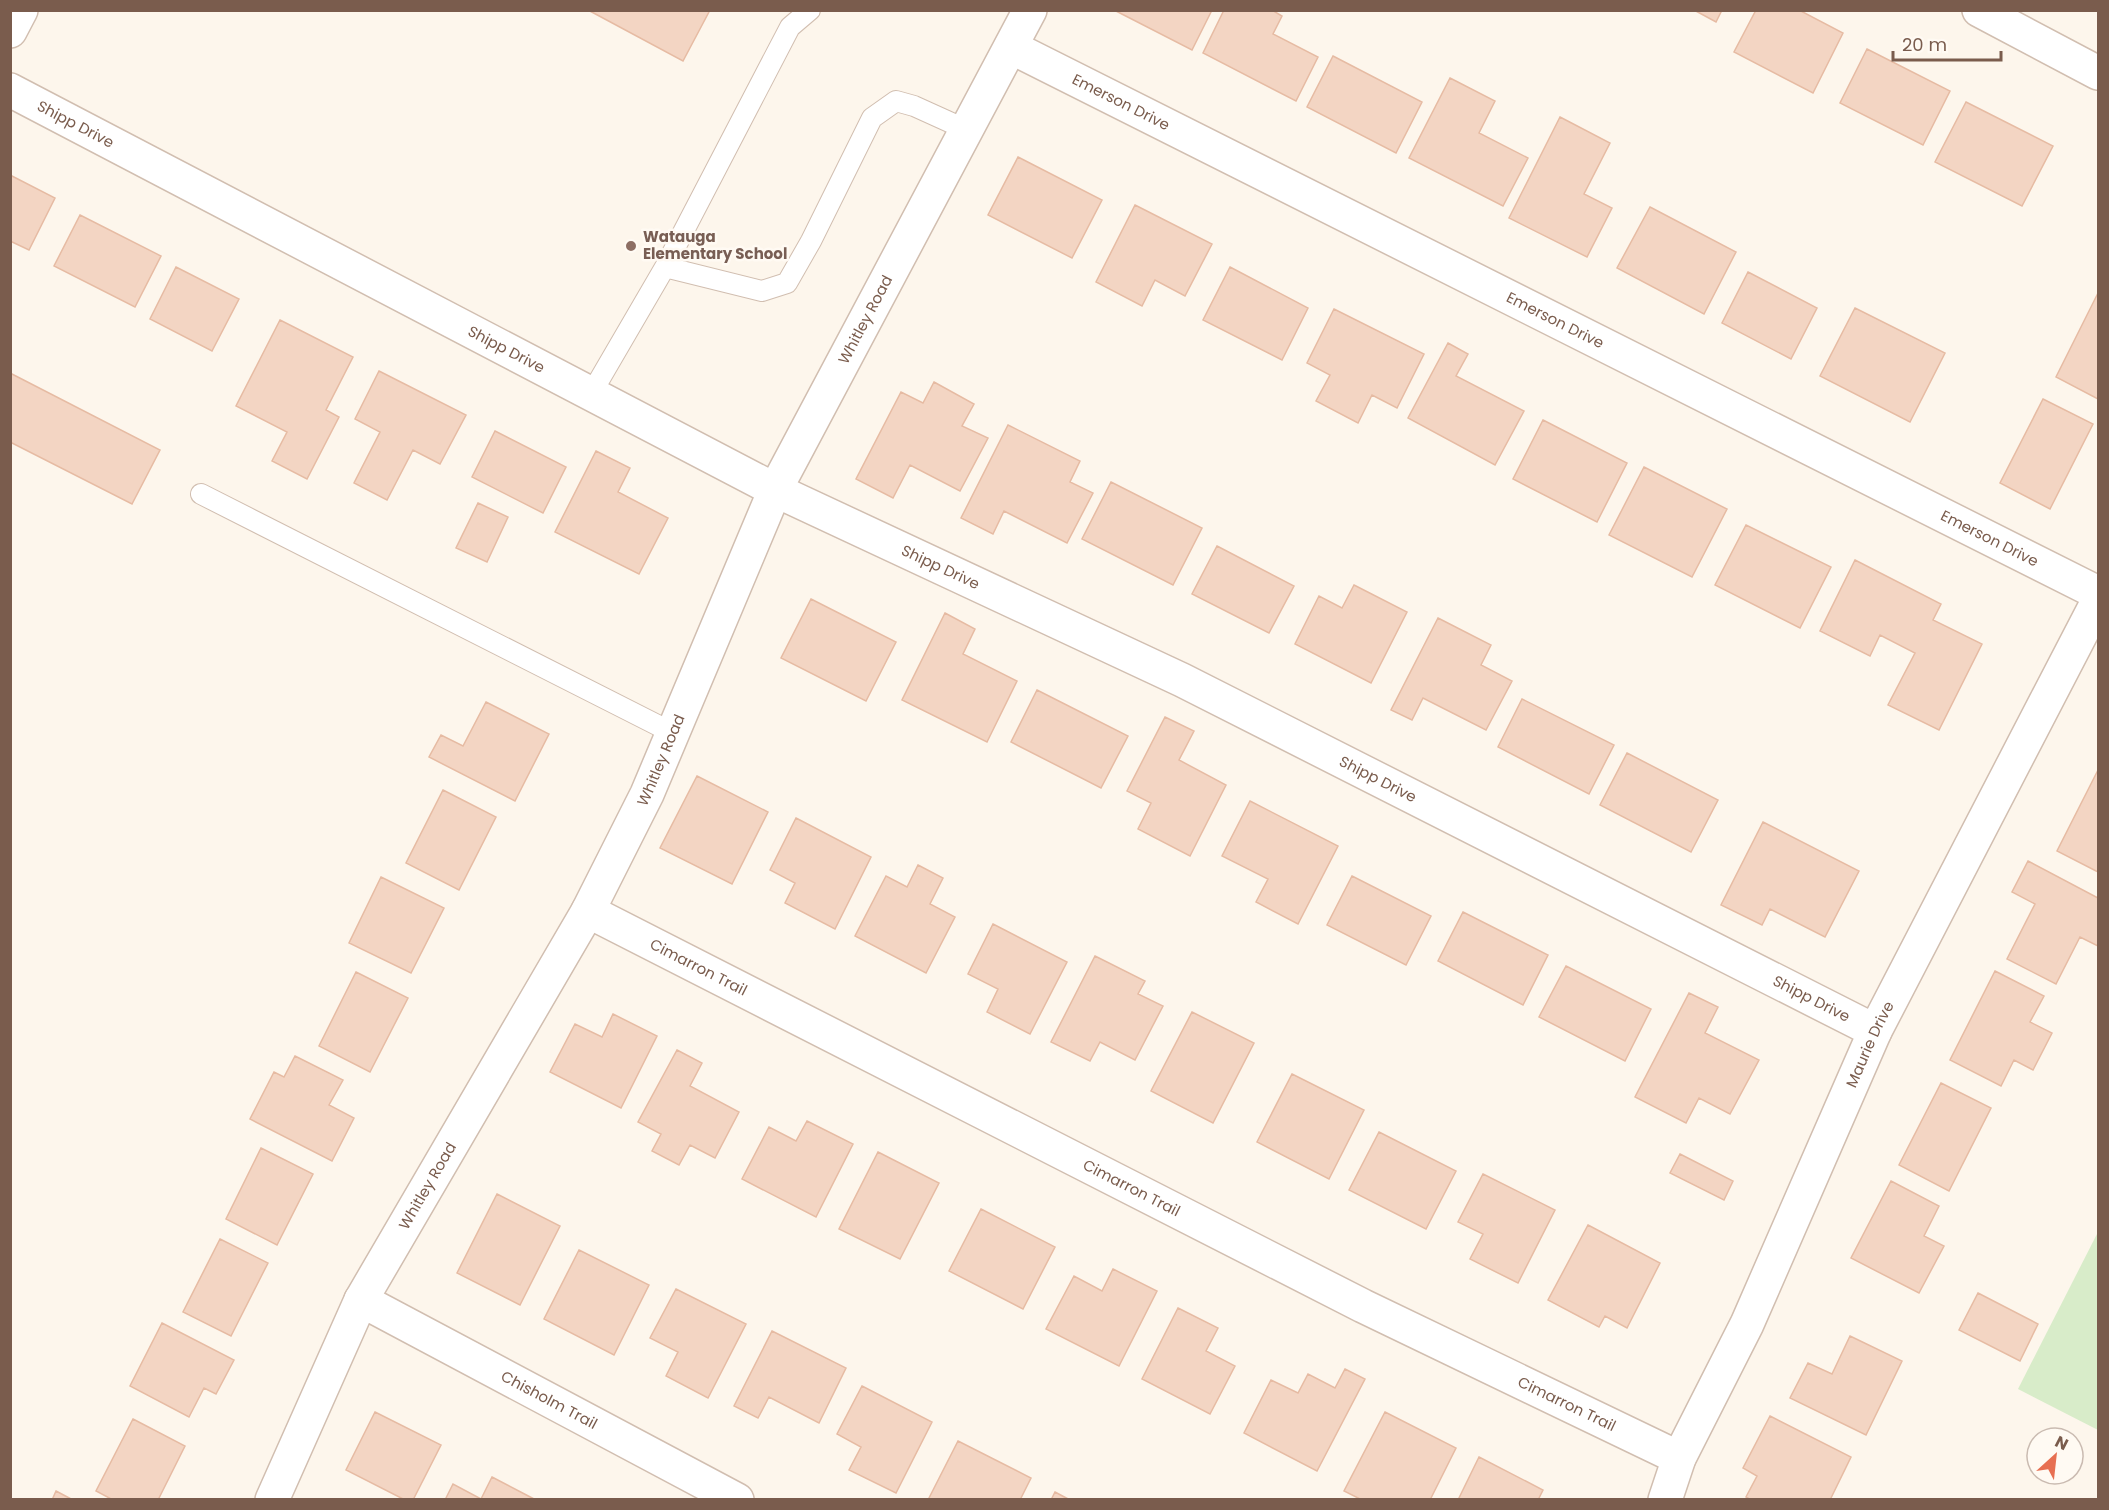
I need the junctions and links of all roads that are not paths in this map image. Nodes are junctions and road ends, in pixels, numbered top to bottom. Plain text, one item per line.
1 (21, 10) edge
2 (810, 10) edge
3 (1030, 10) edge
4 (1979, 10) edge
5 (10, 31) edge
6 (1011, 47) junction
7 (2098, 73) edge
8 (10, 90) edge
9 (967, 130) junction
10 (665, 267) junction
11 (591, 394) junction
12 (775, 490) junction
13 (201, 494) dead end
14 (2098, 593) edge
15 (2098, 601) edge
16 (673, 733) junction
17 (588, 911) junction
18 (1875, 1031) junction
19 (361, 1300) junction
20 (1679, 1458) junction
21 (272, 1500) edge
22 (737, 1500) edge
23 (1665, 1500) edge

1 - 5 street
2 - 10 lane
3 - 6 street, Whitley Road
4 - 7 street
6 - 9 street, Whitley Road
6 - 14 street, Emerson Drive
8 - 11 street, Shipp Drive
9 - 10 lane
9 - 12 street, Whitley Road
10 - 11 lane
11 - 12 street, Shipp Drive
12 - 16 street, Whitley Road
12 - 18 street, Shipp Drive
13 - 16 lane
15 - 18 street, Maurie Drive
16 - 17 street, Whitley Road
17 - 19 street, Whitley Road
17 - 20 street, Cimarron Trail
18 - 20 street, Maurie Drive
19 - 21 street, Whitley Road
19 - 22 street, Chisholm Trail
20 - 23 street, Maurie Drive

